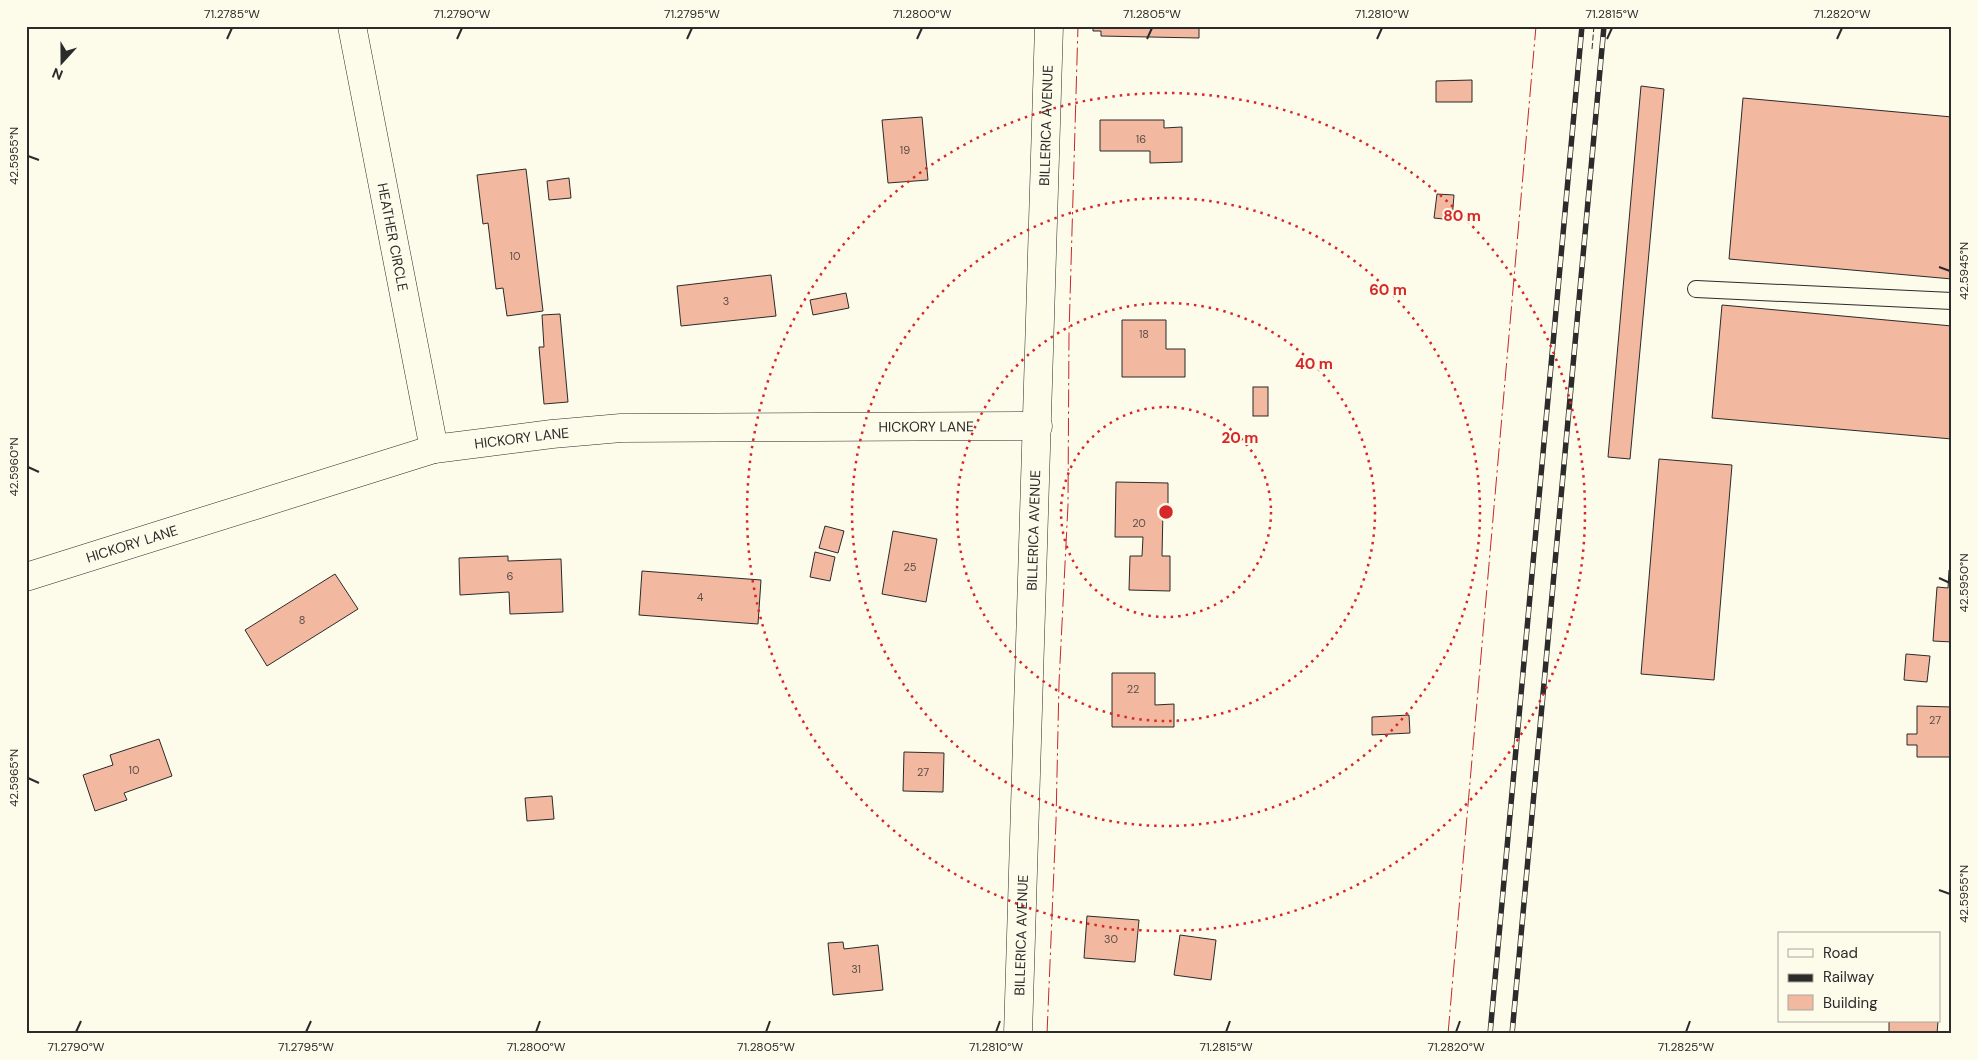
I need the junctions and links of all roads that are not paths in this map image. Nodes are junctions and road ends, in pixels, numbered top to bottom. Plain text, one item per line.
1 (352, 26) edge
2 (1050, 26) edge
3 (1696, 289) dead end
4 (1952, 302) edge
5 (1038, 426) junction
6 (434, 449) junction
7 (26, 577) edge
8 (1018, 1034) edge

1 - 6 street, HEATHER CIRCLE
2 - 5 street, BILLERICA AVENUE
3 - 4 lane
5 - 6 street, HICKORY LANE
5 - 8 street, BILLERICA AVENUE
6 - 7 street, HICKORY LANE

